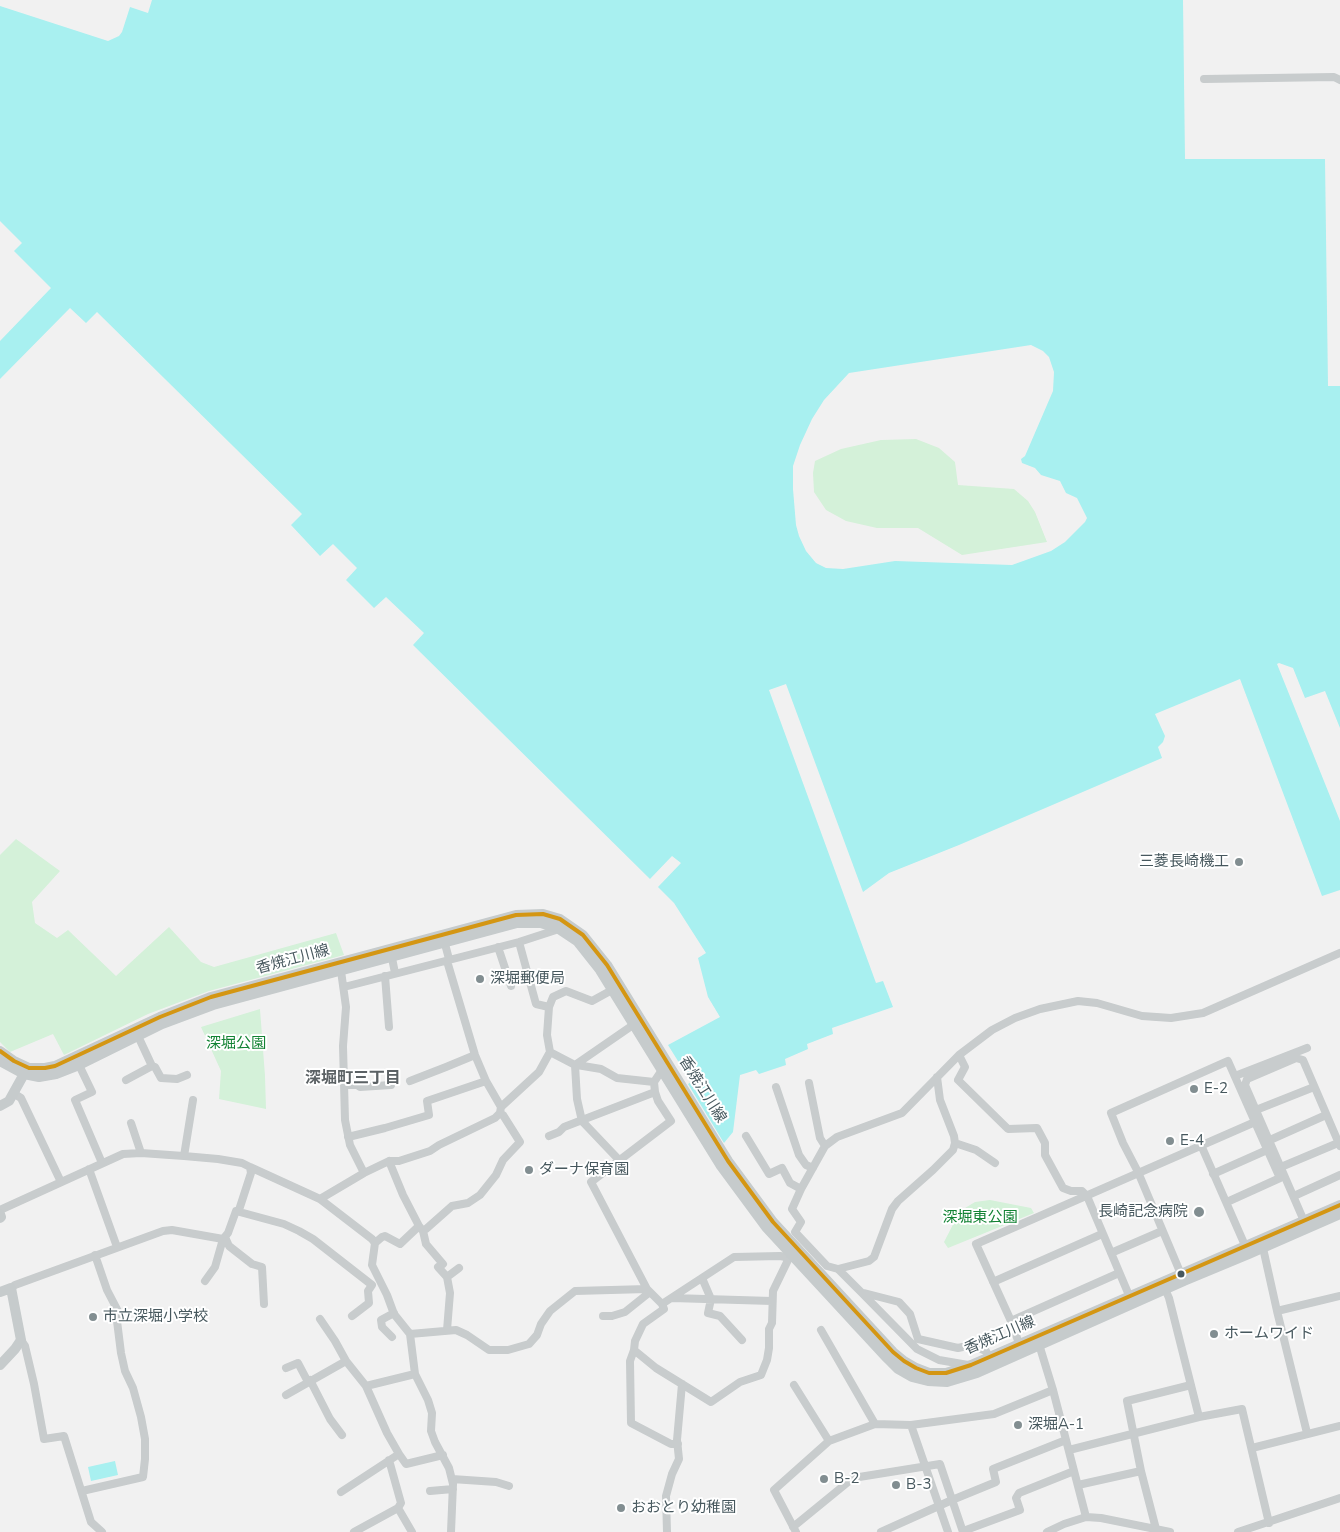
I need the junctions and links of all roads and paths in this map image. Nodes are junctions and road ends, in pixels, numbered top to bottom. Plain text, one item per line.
1 (1204, 79) dead end
2 (1340, 80) edge
3 (530, 918) junction
4 (558, 929) junction
5 (571, 931) junction
6 (519, 942) junction
7 (445, 946) junction
8 (498, 947) junction
9 (1340, 953) edge
10 (392, 958) junction
11 (449, 959) junction
12 (341, 971) junction
13 (395, 973) junction
14 (385, 976) junction
15 (511, 986) dead end
16 (344, 988) junction
17 (612, 990) junction
18 (549, 1007) junction
19 (633, 1025) junction
20 (389, 1027) dead end
21 (140, 1038) junction
22 (1307, 1048) dead end
23 (0, 1051) edge
24 (550, 1052) junction
25 (475, 1055) junction
26 (959, 1055) junction
27 (0, 1061) edge
28 (79, 1065) junction
29 (576, 1065) junction
30 (152, 1066) junction
31 (662, 1070) junction
32 (24, 1074) junction
33 (188, 1075) dead end
34 (1235, 1076) junction
35 (937, 1078) junction
36 (126, 1080) dead end
37 (410, 1081) dead end
38 (486, 1081) junction
39 (654, 1082) junction
40 (809, 1083) dead end
41 (344, 1085) junction
42 (391, 1085) dead end
43 (1314, 1086) junction
44 (776, 1087) dead end
45 (654, 1092) junction
46 (17, 1095) junction
47 (193, 1100) dead end
48 (0, 1106) edge
49 (501, 1110) junction
50 (1256, 1110) junction
51 (1326, 1115) junction
52 (582, 1122) junction
53 (1255, 1122) junction
54 (131, 1123) dead end
55 (699, 1124) junction
56 (550, 1136) dead end
57 (746, 1136) dead end
58 (348, 1137) junction
59 (1270, 1140) junction
60 (955, 1143) junction
61 (1339, 1144) edge
62 (1201, 1145) junction
63 (825, 1146) junction
64 (1267, 1150) junction
65 (141, 1153) junction
66 (184, 1156) junction
67 (389, 1161) junction
68 (620, 1161) junction
69 (102, 1163) junction
70 (995, 1163) dead end
71 (250, 1167) junction
72 (1281, 1167) junction
73 (812, 1168) junction
74 (89, 1169) junction
75 (1138, 1172) junction
76 (364, 1173) junction
77 (1213, 1174) junction
78 (1340, 1175) edge
79 (61, 1182) junction
80 (801, 1189) junction
81 (1087, 1196) junction
82 (1294, 1196) junction
83 (320, 1199) junction
84 (1227, 1202) junction
85 (1340, 1205) edge
86 (236, 1211) junction
87 (0, 1214) edge
88 (1340, 1214) edge
89 (1304, 1221) junction
90 (421, 1229) junction
91 (1162, 1231) junction
92 (1102, 1234) junction
93 (224, 1238) junction
94 (375, 1243) junction
95 (117, 1247) junction
96 (1263, 1248) junction
97 (1247, 1250) junction
98 (1111, 1253) junction
99 (95, 1255) junction
100 (459, 1268) dead end
101 (838, 1269) junction
102 (1119, 1273) junction
103 (447, 1277) junction
104 (702, 1278) junction
105 (1183, 1278) junction
106 (205, 1281) dead end
107 (994, 1282) junction
108 (11, 1288) junction
109 (1165, 1289) junction
110 (649, 1290) junction
111 (0, 1292) edge
112 (862, 1292) junction
113 (1340, 1296) edge
114 (672, 1298) junction
115 (711, 1299) junction
116 (772, 1300) junction
117 (1131, 1300) junction
118 (264, 1304) dead end
119 (662, 1304) junction
120 (1277, 1311) junction
121 (394, 1313) junction
122 (352, 1316) dead end
123 (603, 1316) dead end
124 (320, 1319) dead end
125 (1011, 1321) junction
126 (447, 1330) junction
127 (821, 1330) dead end
128 (410, 1334) junction
129 (392, 1337) dead end
130 (21, 1340) junction
131 (742, 1340) dead end
132 (1038, 1341) junction
133 (1021, 1348) junction
134 (634, 1350) junction
135 (989, 1357) junction
136 (346, 1362) junction
137 (0, 1365) edge
138 (286, 1368) dead end
139 (974, 1369) junction
140 (415, 1374) junction
141 (309, 1381) junction
142 (682, 1384) junction
143 (794, 1385) dead end
144 (366, 1386) junction
145 (1190, 1386) junction
146 (1053, 1390) junction
147 (286, 1395) dead end
148 (1199, 1417) junction
149 (876, 1424) junction
150 (911, 1425) junction
151 (1340, 1426) edge
152 (1134, 1433) junction
153 (1307, 1433) junction
154 (342, 1435) dead end
155 (1066, 1440) junction
156 (829, 1441) junction
157 (678, 1444) junction
158 (1252, 1448) junction
159 (1069, 1450) junction
160 (399, 1454) junction
161 (443, 1455) junction
162 (389, 1460) junction
163 (927, 1467) junction
164 (1074, 1471) junction
165 (1141, 1471) junction
166 (452, 1479) junction
167 (1078, 1485) junction
168 (509, 1486) dead end
169 (453, 1488) junction
170 (82, 1491) junction
171 (430, 1491) dead end
172 (341, 1492) dead end
173 (1340, 1498) edge
174 (952, 1500) junction
175 (939, 1505) junction
176 (398, 1508) junction
177 (1086, 1517) junction
178 (1269, 1523) junction
179 (1156, 1529) junction
180 (794, 1530) edge
181 (102, 1532) edge
182 (354, 1532) edge
183 (412, 1532) edge
184 (451, 1532) edge
185 (667, 1532) edge
186 (881, 1532) edge
187 (948, 1532) edge
188 (963, 1532) edge
189 (1047, 1532) edge
190 (1170, 1532) edge
191 (1238, 1532) edge

1 - 2 street
3 - 4 main road, 香焼江川線
3 - 5 main road, 香焼江川線
3 - 7 main road, 香焼江川線
3 - 23 main road, 香焼江川線
4 - 5 main road, 香焼江川線
4 - 6 street
5 - 17 main road, 香焼江川線
5 - 55 main road, 香焼江川線
6 - 8 street
6 - 18 street
7 - 10 main road, 香焼江川線
7 - 11 street
8 - 11 street
8 - 15 street
9 - 26 street
10 - 12 main road, 香焼江川線
10 - 13 street
11 - 13 street
11 - 25 street
12 - 16 street
12 - 21 main road, 香焼江川線
13 - 14 street
14 - 16 street
14 - 20 street
16 - 41 street
17 - 18 street
17 - 19 main road, 香焼江川線
18 - 24 street
19 - 29 street
19 - 31 main road, 香焼江川線
21 - 28 main road, 香焼江川線
21 - 30 street
22 - 34 street
24 - 29 street
24 - 49 street
25 - 37 street
25 - 38 street
26 - 35 street
26 - 81 street
27 - 32 main road, 香焼江川線
28 - 32 main road, 香焼江川線
28 - 69 street
29 - 39 street
29 - 52 street
30 - 33 street
30 - 36 street
31 - 39 street
31 - 55 main road, 香焼江川線
32 - 46 main road
34 - 53 street
34 - 75 street
35 - 60 street
35 - 63 street
38 - 49 street
38 - 58 street
39 - 45 street
40 - 63 street
41 - 42 street
41 - 58 street
43 - 50 street
43 - 50 street
43 - 51 street
44 - 73 street
45 - 52 street
45 - 68 street
46 - 48 main road
46 - 79 street
47 - 66 street
49 - 67 street
49 - 90 street
50 - 59 street
51 - 59 street
51 - 61 street
52 - 56 street
52 - 68 street
53 - 62 street
53 - 64 street
54 - 65 street
55 - 139 main road, 香焼江川線
57 - 80 street
58 - 76 street
59 - 72 street
60 - 70 street
60 - 101 street
61 - 72 street
62 - 75 street
62 - 77 street
63 - 73 street
64 - 77 street
64 - 84 street
65 - 66 street
65 - 69 street
66 - 71 street
67 - 76 street
67 - 90 street
68 - 110 street
69 - 74 street
71 - 83 street
71 - 86 street
72 - 82 street
73 - 80 street
74 - 79 street
74 - 95 street
75 - 81 street
75 - 91 street
76 - 83 street
77 - 84 street
78 - 82 street
79 - 87 street
80 - 101 street
81 - 92 street
81 - 107 street
82 - 89 street
83 - 94 street
84 - 97 street
85 - 89 main road, 香焼江川線
86 - 93 street
86 - 122 street
88 - 96 main road, 香焼江川線
89 - 97 main road, 香焼江川線
90 - 94 street
90 - 103 street
91 - 98 street
91 - 105 street
92 - 98 street
92 - 107 street
93 - 95 street
93 - 106 street
93 - 118 street
94 - 121 street
95 - 99 street
96 - 97 main road, 香焼江川線
96 - 120 street
97 - 105 main road, 香焼江川線
98 - 102 street
99 - 108 street
99 - 170 street
100 - 103 street
101 - 112 street
102 - 117 street
102 - 125 street
103 - 126 street
104 - 114 street
104 - 115 street
104 - 116 street
105 - 109 main road, 香焼江川線
105 - 117 main road, 香焼江川線
107 - 125 street
108 - 111 main road
108 - 130 main road
109 - 117 main road, 香焼江川線
109 - 145 street
110 - 119 street
110 - 123 street
110 - 126 street
112 - 135 street
112 - 139 street
113 - 120 street
114 - 115 street
114 - 119 street
115 - 116 street
115 - 131 street
116 - 142 street
117 - 132 main road, 香焼江川線
119 - 134 street
120 - 153 street
121 - 128 street
121 - 129 street
124 - 136 street
125 - 133 street
126 - 128 street
127 - 149 street
128 - 140 street
130 - 137 main road
130 - 170 street
132 - 133 main road, 香焼江川線
132 - 146 street
133 - 135 main road, 香焼江川線
133 - 139 main road, 香焼江川線
134 - 142 street
134 - 157 street
135 - 139 main road, 香焼江川線
136 - 141 street
136 - 144 street
138 - 141 street
140 - 144 street
140 - 161 street
141 - 147 street
141 - 154 street
142 - 157 street
143 - 156 street
144 - 160 street
145 - 148 street
145 - 152 street
146 - 150 street
146 - 155 street
148 - 152 street
148 - 158 street
149 - 150 street
149 - 156 street
150 - 163 street
151 - 153 street
152 - 159 street
152 - 165 street
153 - 158 street
155 - 159 street
155 - 174 street
156 - 180 street
157 - 185 street
158 - 178 street
159 - 164 street
160 - 161 street
160 - 162 street
161 - 166 street
162 - 172 street
162 - 176 street
163 - 174 street
163 - 175 street
163 - 180 street
164 - 167 street
164 - 188 street
165 - 167 street
165 - 179 street
166 - 168 street
166 - 169 street
167 - 177 street
169 - 171 street
169 - 184 street
170 - 181 street
173 - 178 street
174 - 175 street
174 - 188 street
175 - 186 street
175 - 187 street
176 - 182 street
176 - 183 street
177 - 179 street
177 - 189 street
178 - 191 street
179 - 190 street

